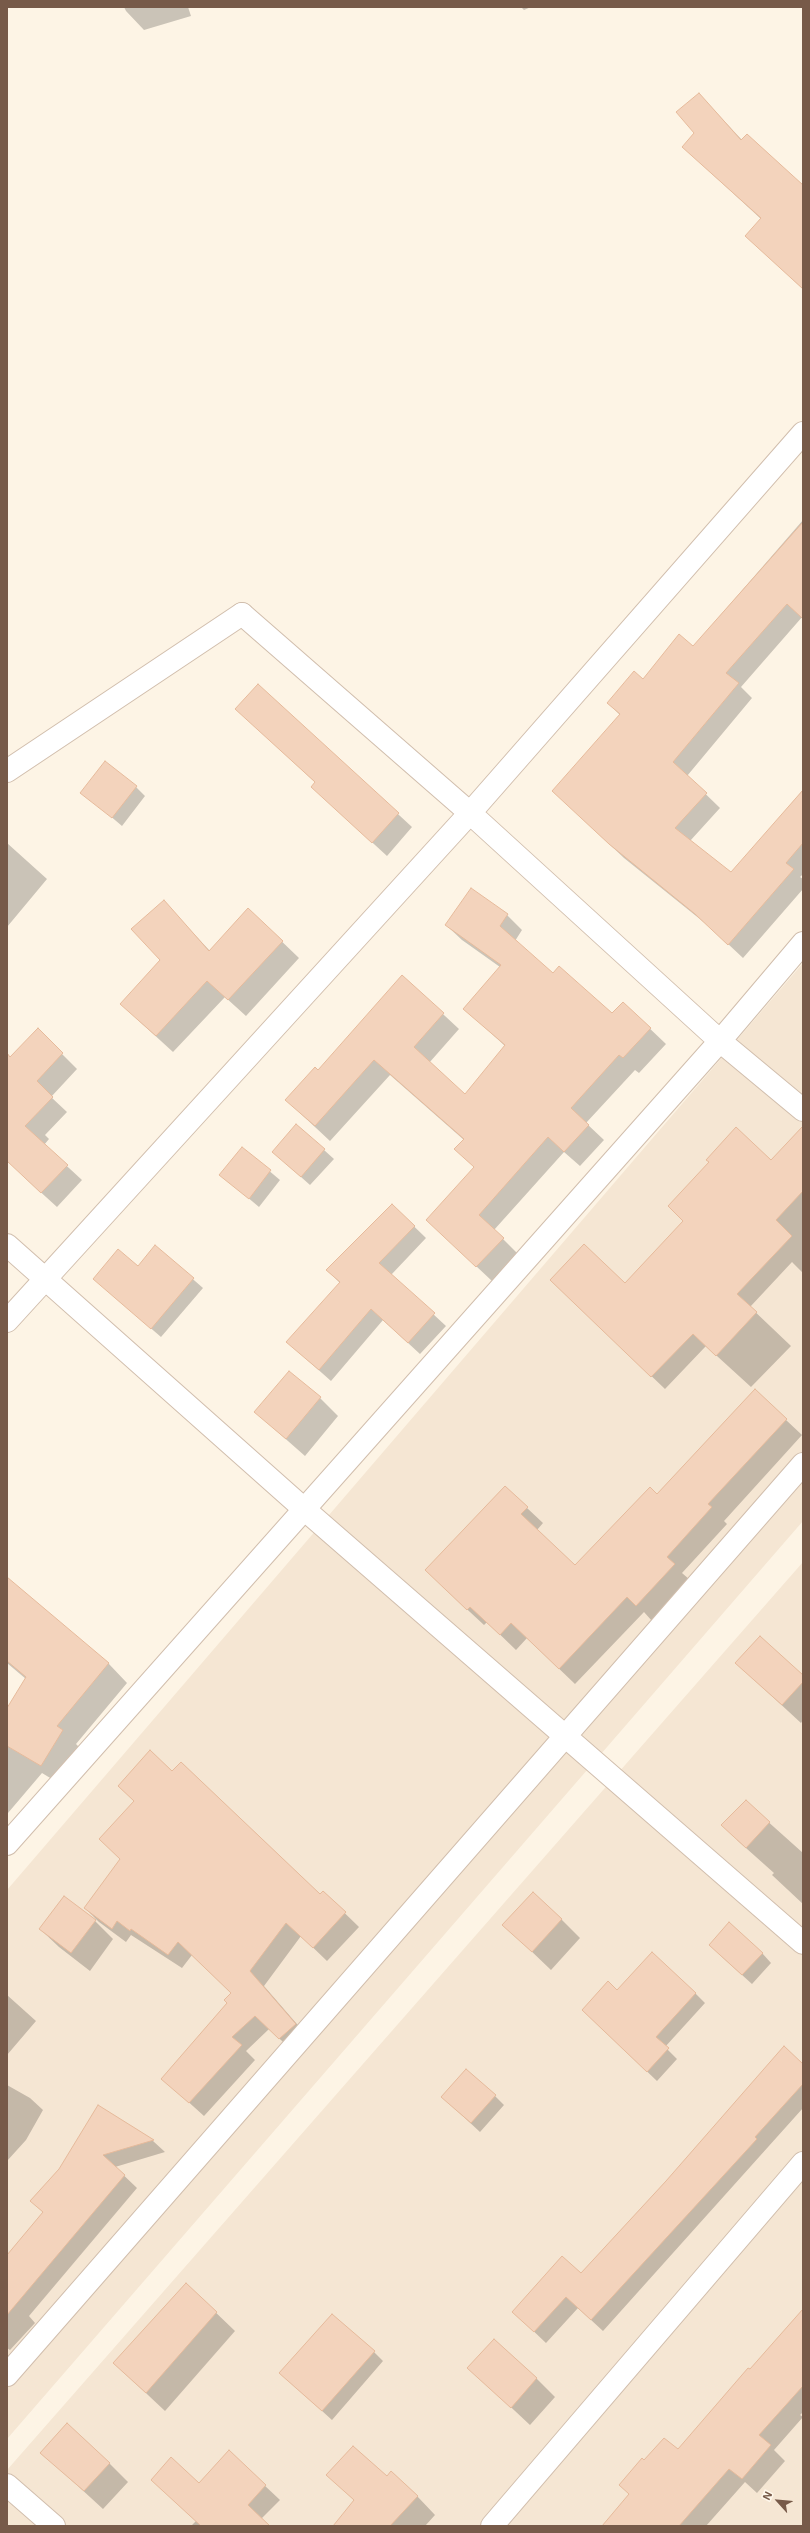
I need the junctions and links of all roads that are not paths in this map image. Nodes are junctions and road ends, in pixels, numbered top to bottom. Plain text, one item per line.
1 (803, 434) edge
2 (7, 771) edge
3 (470, 813) junction
4 (803, 943) edge
5 (720, 1041) junction
6 (803, 1110) edge
7 (7, 1245) edge
8 (45, 1278) junction
9 (7, 1321) edge
10 (803, 1464) edge
11 (304, 1509) junction
12 (565, 1734) junction
13 (7, 1844) edge
14 (803, 1943) edge
15 (803, 2163) edge
16 (7, 2375) edge
17 (7, 2485) edge
18 (54, 2526) edge
19 (492, 2526) edge

1 - 3 street
2 - 3 street
3 - 5 street
3 - 8 street
4 - 5 street
5 - 6 street
5 - 11 street
7 - 8 street
8 - 9 street
8 - 11 street
10 - 12 street
11 - 12 street
11 - 13 street
12 - 14 street
12 - 16 street
15 - 19 street
17 - 18 street

